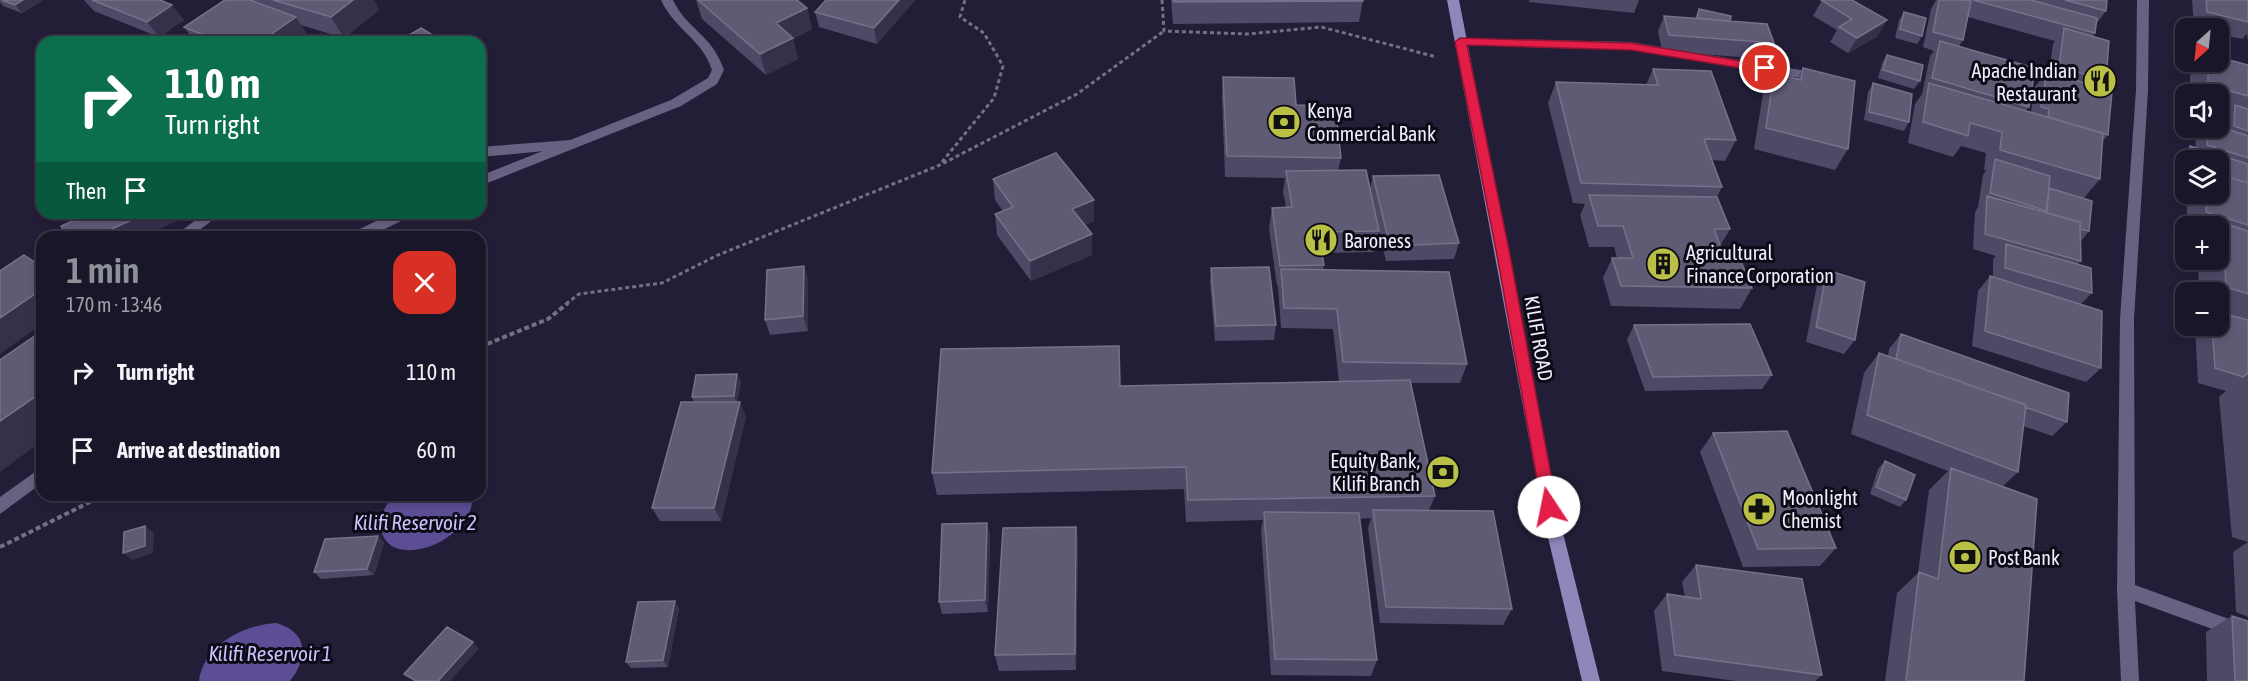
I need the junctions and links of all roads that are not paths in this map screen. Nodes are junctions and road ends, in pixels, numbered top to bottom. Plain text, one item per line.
1 (668, 0) edge
2 (1453, 0) edge
3 (2143, 0) edge
4 (1460, 42) junction
5 (1831, 79) edge
6 (571, 145) junction
7 (486, 152) edge
8 (486, 180) edge
9 (206, 219) edge
10 (392, 219) edge
11 (189, 231) edge
12 (369, 231) edge
13 (36, 479) edge
14 (0, 507) edge
15 (2126, 590) junction
16 (2248, 634) edge
17 (1591, 681) edge
18 (2130, 681) edge

1 - 6 street
2 - 4 street, KILIFI ROAD
3 - 15 street
4 - 5 street
4 - 17 street, KILIFI ROAD
6 - 7 street
6 - 8 street
9 - 11 street
10 - 12 street
13 - 14 street
15 - 16 street
15 - 18 street

